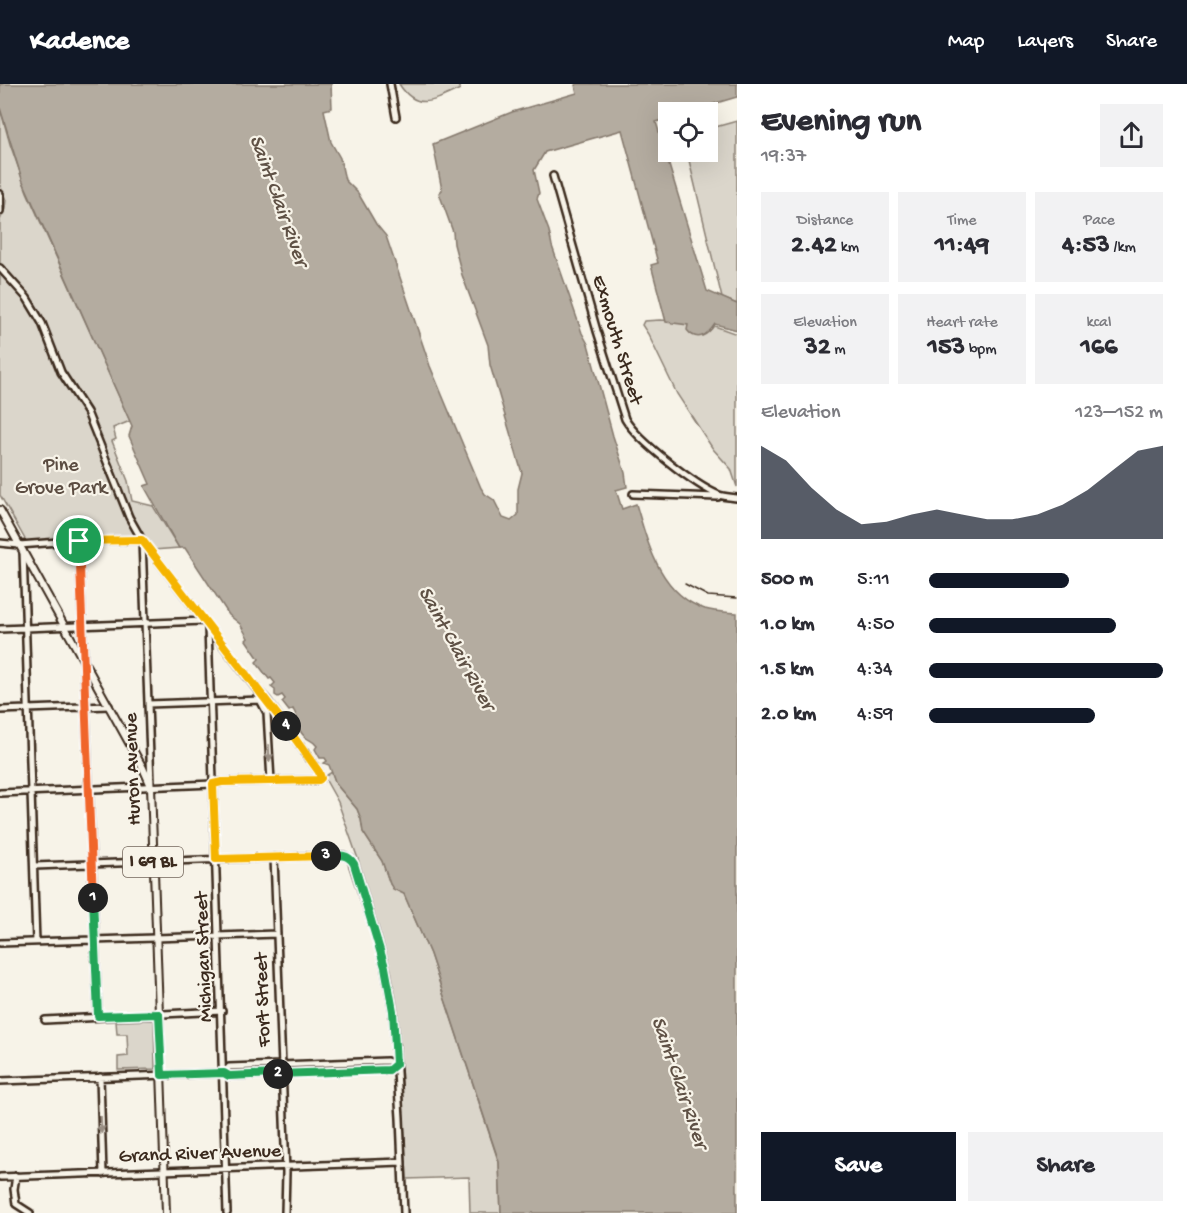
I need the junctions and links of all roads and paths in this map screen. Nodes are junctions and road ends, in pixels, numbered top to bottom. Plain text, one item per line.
1 (390, 84) edge
2 (396, 117) dead end
3 (553, 177) dead end
4 (0, 194) edge
5 (1, 209) edge
6 (0, 268) edge
7 (633, 494) dead end
8 (729, 497) junction
9 (737, 498) edge
10 (0, 510) edge
11 (142, 540) junction
12 (79, 541) junction
13 (0, 543) edge
14 (19, 545) junction
15 (23, 551) junction
16 (204, 621) junction
17 (145, 623) junction
18 (64, 626) junction
19 (83, 626) junction
20 (208, 627) junction
21 (24, 628) junction
22 (0, 629) edge
23 (85, 663) junction
24 (255, 687) junction
25 (261, 700) junction
26 (210, 702) junction
27 (148, 704) junction
28 (109, 706) junction
29 (87, 707) junction
30 (27, 709) junction
31 (0, 710) edge
32 (271, 781) junction
33 (213, 784) junction
34 (151, 786) junction
35 (89, 788) junction
36 (31, 790) junction
37 (0, 793) edge
38 (274, 857) junction
39 (216, 859) junction
40 (153, 861) junction
41 (92, 864) junction
42 (34, 866) junction
43 (277, 934) junction
44 (218, 935) junction
45 (156, 937) junction
46 (94, 940) junction
47 (36, 942) junction
48 (0, 943) edge
49 (222, 1011) junction
50 (159, 1014) junction
51 (98, 1016) junction
52 (45, 1020) dead end
53 (281, 1064) junction
54 (396, 1064) junction
55 (224, 1073) junction
56 (281, 1074) junction
57 (162, 1075) junction
58 (100, 1077) junction
59 (0, 1082) edge
60 (402, 1162) junction
61 (285, 1166) junction
62 (226, 1168) junction
63 (165, 1170) junction
64 (103, 1174) junction
65 (16, 1176) junction
66 (0, 1177) edge
67 (30, 1213) edge
68 (166, 1213) edge
69 (227, 1213) edge
70 (285, 1213) edge
71 (404, 1213) edge

1 - 2 street
3 - 8 street, Exmouth Street
4 - 5 street
6 - 11 street
7 - 8 street, Exmouth Street
8 - 9 street, Exmouth Street
10 - 14 main road, I 69 BL
11 - 12 street
11 - 16 street
11 - 17 street, Huron Avenue
12 - 14 street
12 - 19 street
13 - 14 street
14 - 15 main road, I 69 BL
15 - 18 main road, I 69 BL
15 - 21 street
16 - 17 street
16 - 20 street
17 - 19 street
17 - 27 street, Huron Avenue
18 - 19 street
18 - 21 street
18 - 23 main road, I 69 BL
19 - 23 street
20 - 24 street
20 - 26 street, Michigan Street
21 - 22 street
21 - 30 street
23 - 28 main road, I 69 BL
23 - 29 street
24 - 25 street
24 - 32 street
25 - 26 street
25 -> 32 street
26 - 27 street
26 - 33 street, Michigan Street
27 - 34 street, Huron Avenue
28 - 29 street
28 - 34 main road, I 69 BL
29 - 30 street
29 - 35 street
30 - 31 street
30 - 36 street
32 - 33 street
33 - 34 street
33 - 39 street, Michigan Street
34 - 35 street
34 - 40 main road, Huron Avenue / I 69 BL
35 - 36 street
35 - 41 street
36 - 37 street
36 - 42 street
38 - 39 street
38 - 43 street, Fort Street
38 - 54 street
39 - 40 street
39 - 44 street, Michigan Street
40 - 41 street
40 - 45 main road, Huron Avenue / I 69 BL
41 - 42 street
41 - 46 street
42 - 47 street
43 - 44 street
43 - 53 street, Fort Street
44 - 45 street
44 - 49 street, Michigan Street
45 - 46 street
45 - 50 main road, Huron Avenue / I 69 BL
46 - 47 street
46 - 51 street
47 - 48 street
49 - 50 street
49 - 55 street, Michigan Street
50 - 51 street
50 - 57 main road, Huron Avenue / I 69 BL
51 - 52 street
53 - 54 street
53 - 55 street
53 - 56 street, Fort Street
54 - 56 street
54 - 60 street
55 - 56 street
55 - 57 street
55 - 62 street, Michigan Street
56 - 61 street, Fort Street
57 - 58 street
57 - 63 main road, Huron Avenue / I 69 BL
58 - 59 street
58 -> 64 street
60 - 61 street, Grand River Avenue
60 - 71 street
61 - 62 street, Grand River Avenue
61 - 70 street, Fort Street
62 - 63 street, Grand River Avenue
62 - 69 street, Michigan Street
63 - 64 street, Grand River Avenue
63 - 68 main road, Huron Avenue / I 69 BL
64 - 65 street, Grand River Avenue
65 - 66 street, Grand River Avenue
65 - 67 street

